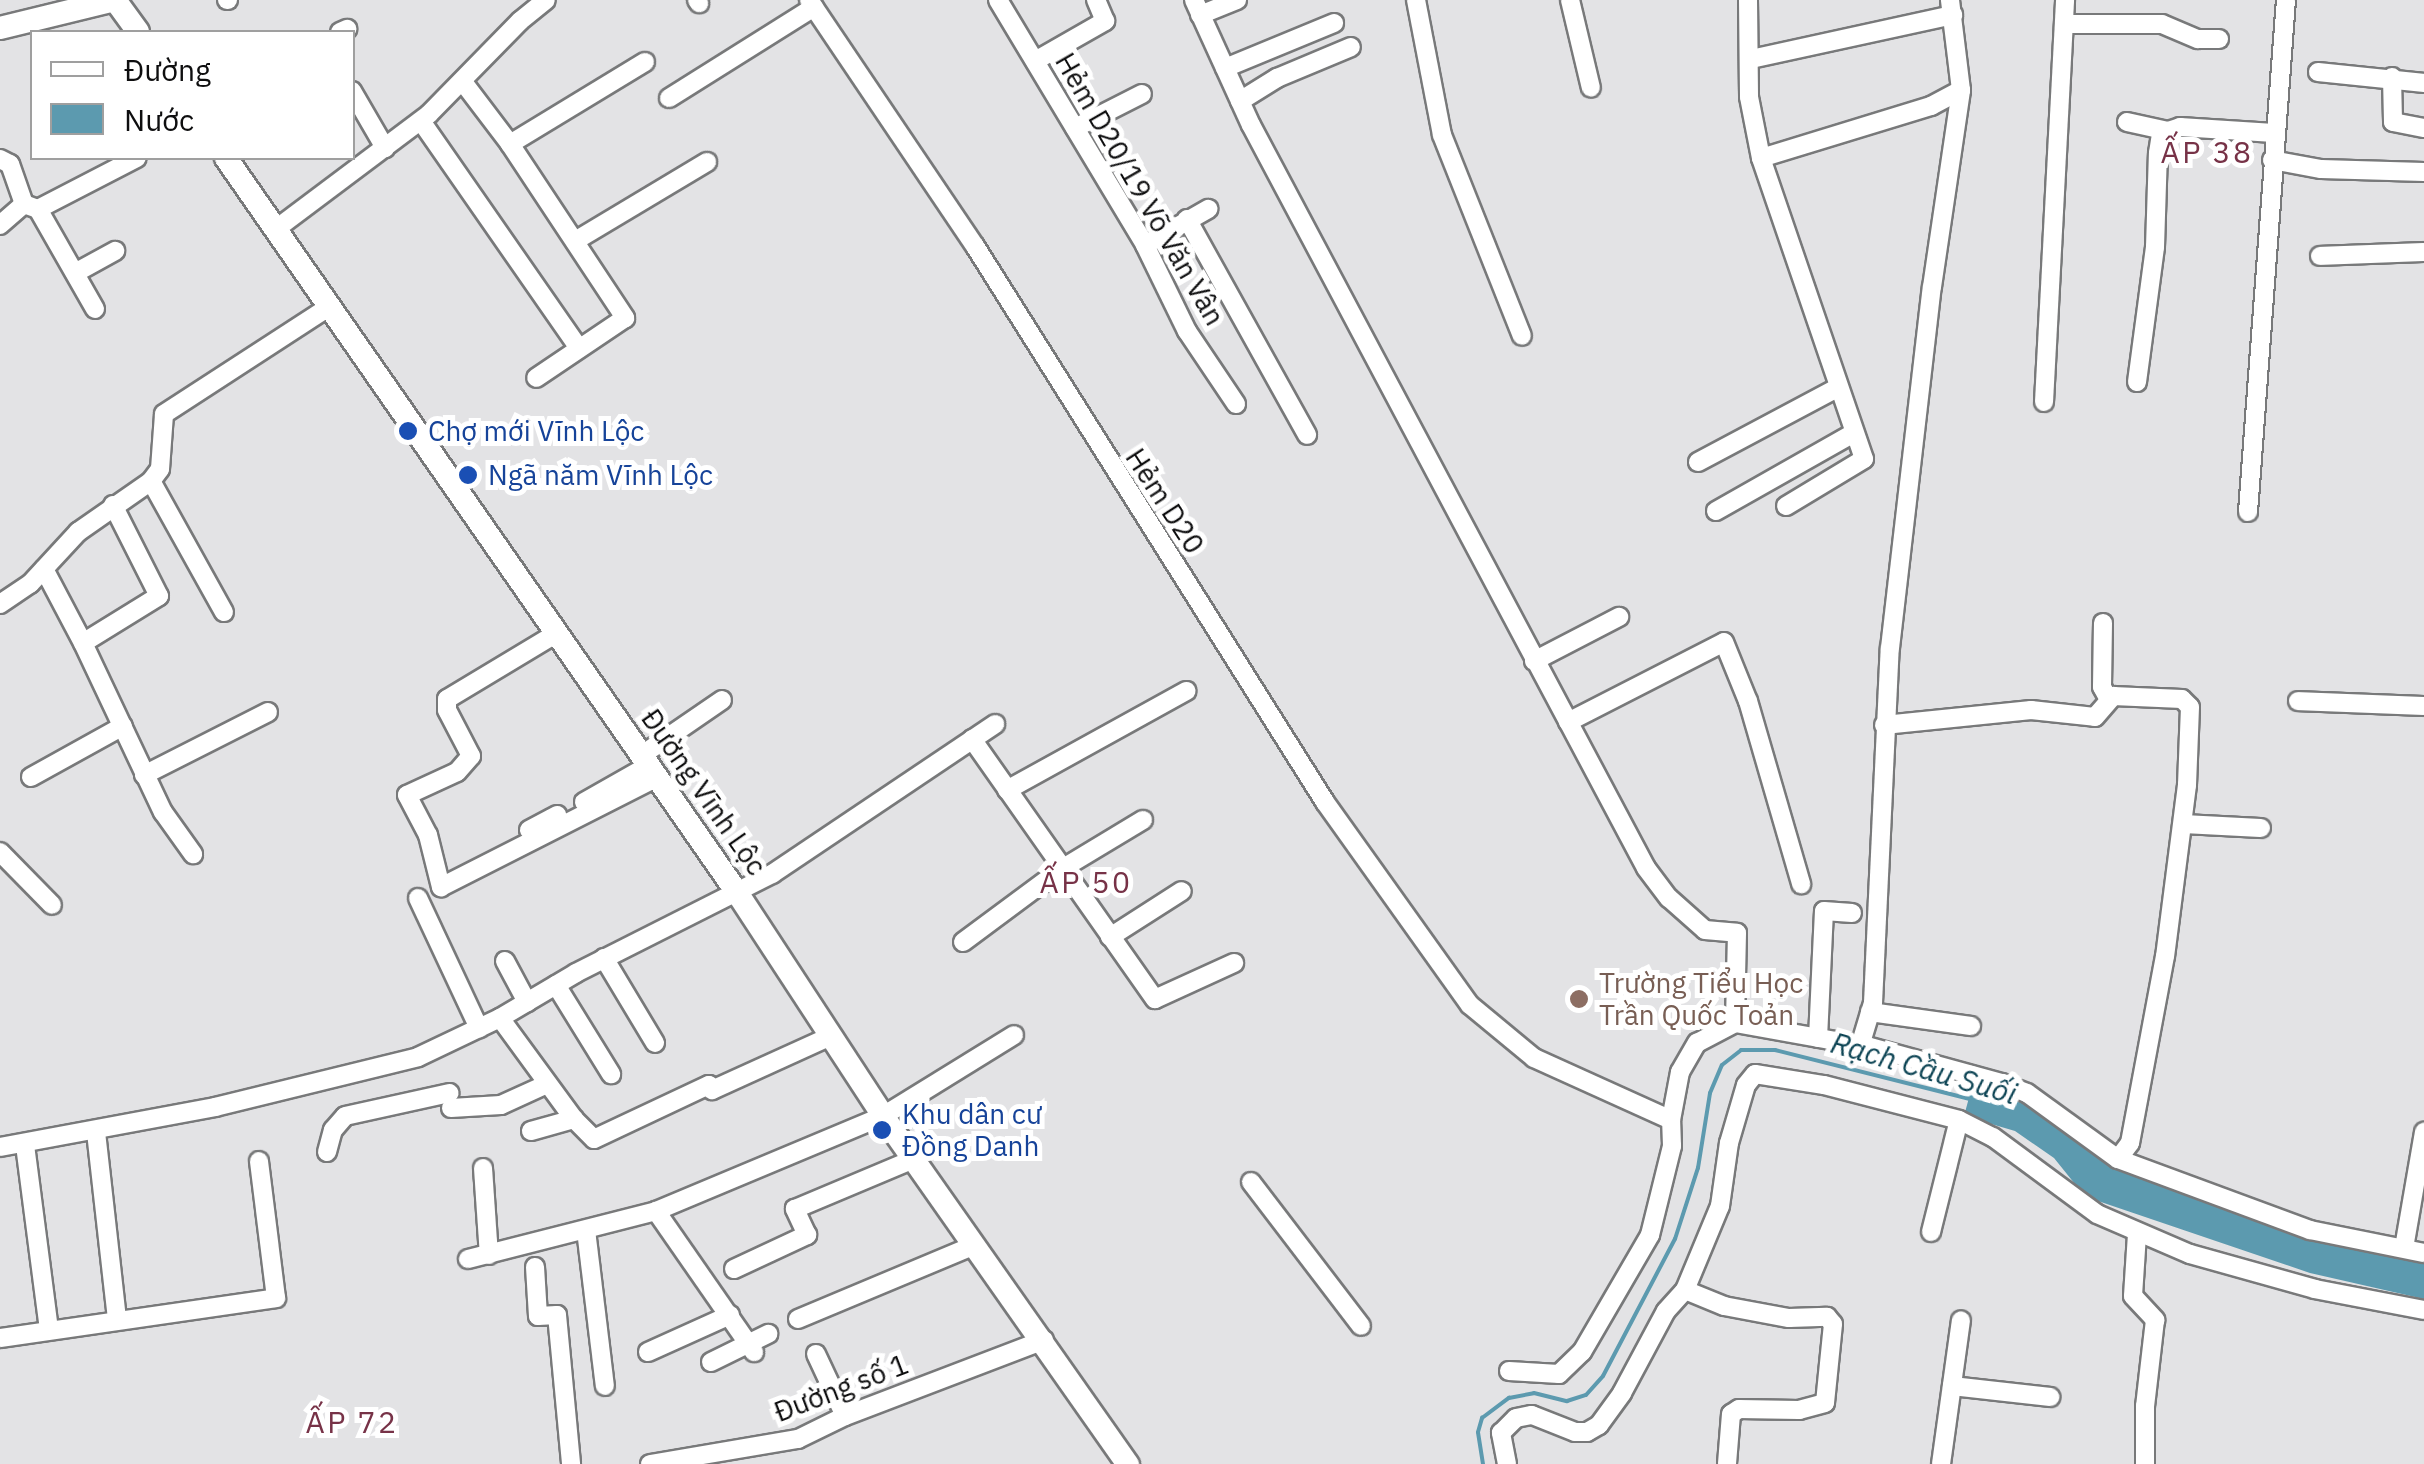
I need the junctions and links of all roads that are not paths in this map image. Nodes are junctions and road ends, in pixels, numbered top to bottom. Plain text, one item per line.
1 (115, 0) edge
2 (546, 0) edge
3 (998, 0) edge
4 (1096, 0) edge
5 (1238, 0) edge
6 (1416, 0) edge
7 (1570, 0) edge
8 (1748, 0) edge
9 (2066, 0) edge
10 (2286, 0) edge
11 (811, 3) edge
12 (1197, 7) edge
13 (1952, 8) edge
14 (1334, 23) dead end
15 (2064, 24) junction
16 (0, 28) edge
17 (137, 30) edge
18 (2219, 38) dead end
19 (1351, 46) dead end
20 (1750, 58) junction
21 (1035, 61) junction
22 (646, 62) dead end
23 (1225, 68) junction
24 (2318, 72) dead end
25 (2392, 77) junction
26 (463, 82) junction
27 (2424, 83) edge
28 (1591, 88) dead end
29 (1961, 90) junction
30 (1142, 94) dead end
31 (355, 96) edge
32 (669, 98) dead end
33 (1240, 101) junction
34 (421, 120) junction
35 (2127, 122) dead end
36 (1075, 128) junction
37 (2424, 128) edge
38 (2168, 131) junction
39 (2274, 133) junction
40 (510, 144) junction
41 (385, 148) junction
42 (1761, 158) junction
43 (0, 159) edge
44 (133, 160) edge
45 (227, 160) edge
46 (2272, 160) junction
47 (707, 162) dead end
48 (2424, 172) edge
49 (31, 206) junction
50 (1208, 209) dead end
51 (1187, 220) junction
52 (0, 225) edge
53 (276, 229) junction
54 (574, 241) junction
55 (1145, 245) junction
56 (114, 251) dead end
57 (2424, 252) edge
58 (2320, 256) dead end
59 (75, 274) junction
60 (330, 307) junction
61 (95, 309) dead end
62 (1522, 336) dead end
63 (579, 348) junction
64 (536, 378) dead end
65 (2137, 382) dead end
66 (1837, 388) junction
67 (2044, 402) dead end
68 (1236, 404) dead end
69 (1852, 434) junction
70 (1307, 435) dead end
71 (1698, 462) dead end
72 (151, 481) junction
73 (113, 505) junction
74 (1786, 506) dead end
75 (1716, 511) dead end
76 (2248, 512) dead end
77 (44, 569) junction
78 (0, 604) edge
79 (224, 612) dead end
80 (1619, 618) dead end
81 (2103, 623) dead end
82 (557, 633) junction
83 (83, 642) junction
84 (1534, 661) junction
85 (1186, 691) dead end
86 (2108, 698) junction
87 (722, 700) dead end
88 (2298, 701) dead end
89 (2424, 706) edge
90 (268, 712) dead end
91 (1568, 722) junction
92 (995, 724) dead end
93 (123, 726) junction
94 (1884, 726) junction
95 (972, 739) junction
96 (650, 766) junction
97 (144, 775) junction
98 (30, 777) dead end
99 (1008, 790) junction
100 (1142, 820) dead end
101 (2182, 824) junction
102 (2261, 828) dead end
103 (529, 830) dead end
104 (0, 852) edge
105 (194, 854) dead end
106 (1060, 870) junction
107 (1801, 884) dead end
108 (736, 891) junction
109 (1182, 891) dead end
110 (418, 898) dead end
111 (52, 904) dead end
112 (1852, 913) dead end
113 (1110, 937) junction
114 (963, 942) dead end
115 (604, 958) junction
116 (505, 960) dead end
117 (1234, 963) dead end
118 (556, 985) junction
119 (527, 1002) junction
120 (1870, 1012) junction
121 (500, 1018) junction
122 (1735, 1023) junction
123 (1972, 1026) dead end
124 (479, 1028) junction
125 (1014, 1035) dead end
126 (830, 1036) junction
127 (1818, 1038) junction
128 (655, 1044) dead end
129 (1860, 1046) junction
130 (612, 1074) dead end
131 (547, 1084) junction
132 (882, 1116) junction
133 (574, 1119) junction
134 (1671, 1120) junction
135 (1958, 1120) junction
136 (531, 1131) dead end
137 (96, 1132) junction
138 (2424, 1132) edge
139 (25, 1145) junction
140 (0, 1147) edge
141 (327, 1152) dead end
142 (914, 1159) junction
143 (2118, 1159) junction
144 (260, 1161) dead end
145 (483, 1168) dead end
146 (1251, 1182) dead end
147 (664, 1207) junction
148 (586, 1230) junction
149 (1931, 1232) dead end
150 (2137, 1234) junction
151 (975, 1246) junction
152 (2404, 1248) junction
153 (2424, 1253) edge
154 (488, 1255) junction
155 (468, 1259) dead end
156 (536, 1267) dead end
157 (734, 1270) dead end
158 (1684, 1290) junction
159 (2424, 1310) edge
160 (730, 1315) junction
161 (798, 1319) dead end
162 (118, 1320) junction
163 (1961, 1320) dead end
164 (1361, 1326) dead end
165 (50, 1329) junction
166 (768, 1334) dead end
167 (0, 1338) edge
168 (1044, 1340) junction
169 (751, 1348) junction
170 (648, 1352) dead end
171 (816, 1354) dead end
172 (711, 1362) dead end
173 (1509, 1371) dead end
174 (605, 1386) dead end
175 (1952, 1386) junction
176 (2050, 1397) dead end
177 (845, 1416) junction
178 (571, 1464) edge
179 (650, 1464) edge
180 (1128, 1464) edge
181 (1506, 1464) edge
182 (1727, 1464) edge
183 (1942, 1464) edge
184 (2144, 1464) edge

1 - 16 main road
1 - 17 main road
2 - 26 street
3 - 21 street, Hẻm D20/19 Võ Văn Vân
4 - 21 street
5 - 12 street
6 - 62 street
7 - 28 street
8 - 20 street
9 - 15 street
10 - 39 street
11 - 32 street
11 - 134 street, Hẻm D20
12 - 23 street
13 - 20 street
13 - 29 street
14 - 23 street
15 - 18 street
15 - 67 street
19 - 33 street
20 - 42 street
21 - 36 street, Hẻm D20/19 Võ Văn Vân
22 - 40 street
23 - 33 street
24 - 25 street
25 - 27 street
25 - 37 street
26 - 34 street
26 - 40 street
29 - 42 street
29 - 94 street
30 - 36 street
31 - 41 street
33 - 84 street
34 - 41 street
34 - 63 street
35 - 38 street
36 - 55 street, Hẻm D20/19 Võ Văn Vân
38 - 39 street
38 - 65 street
39 - 46 street
40 - 54 street
41 - 53 street
42 - 66 street
43 - 49 street
44 - 49 street
45 - 53 main road, Đường Vĩnh Lộc
46 - 48 street
46 - 76 street
47 - 54 street
49 - 52 street
49 - 59 street
50 - 51 street
51 - 55 street
51 - 70 street
53 - 60 main road, Đường Vĩnh Lộc
54 - 63 street
55 - 68 street, Hẻm D20/19 Võ Văn Vân
56 - 59 street
57 - 58 street
59 - 61 street
60 - 72 street
60 - 82 main road, Đường Vĩnh Lộc
63 - 64 street
66 - 69 street
66 - 71 street
69 - 74 street
69 - 75 street
72 - 73 street
72 - 79 street
73 - 77 street
73 - 83 street
77 - 78 street
77 - 83 street
80 - 84 street
81 - 86 street
82 - 96 main road, Đường Vĩnh Lộc
82 - 96 street
83 - 93 street
84 - 91 street
85 - 99 street
86 - 94 street
86 - 101 street
87 - 96 street
88 - 89 street
90 - 97 street
91 - 107 street
91 - 122 street
92 - 95 street
93 - 97 street
93 - 98 street
94 - 120 street
95 - 99 street
95 - 108 street
96 - 103 street
96 - 108 main road, Đường Vĩnh Lộc
97 - 105 street
99 - 106 street
100 - 106 street
101 - 102 street
101 - 143 street
104 - 111 street
106 - 113 street
106 - 114 street
108 - 115 street
108 - 126 main road, Đường Vĩnh Lộc
109 - 113 street
110 - 124 street
112 - 127 street
113 - 117 street
115 - 118 street
115 - 128 street
116 - 119 street
118 - 119 street
118 - 130 street
119 - 121 street
120 - 123 street
120 - 129 street
121 - 124 street
121 - 131 street
122 - 127 street
122 - 134 street
124 - 137 street
125 - 132 street
126 - 132 main road, Đường Vĩnh Lộc
126 - 133 street
127 - 129 street
129 - 143 street
131 - 133 street
131 - 141 street
132 - 142 main road, Đường Vĩnh Lộc
132 - 147 street
133 - 136 street
134 - 173 street
135 - 149 street
135 - 150 street
135 - 158 street
137 - 139 street
137 - 162 street
138 - 152 street
139 - 140 street
139 - 165 street
142 - 151 main road, Đường Vĩnh Lộc
142 - 157 street
143 - 152 street
144 - 162 street
145 - 154 street
146 - 164 street
147 - 148 street
147 - 160 street
148 - 154 street
148 - 174 street
150 - 159 street
150 - 184 street
151 - 161 street
151 - 168 main road, Đường Vĩnh Lộc
152 - 153 street
154 - 155 street
156 - 178 street
158 - 181 street
158 - 182 street
160 - 169 street
160 - 170 street
162 - 165 street
163 - 175 street
165 - 167 street
166 - 169 street
168 - 177 street, Đường số 1
168 - 180 main road, Đường Vĩnh Lộc
169 - 172 street
171 - 177 street
175 - 176 street
175 - 183 street
177 - 179 street, Đường số 1

